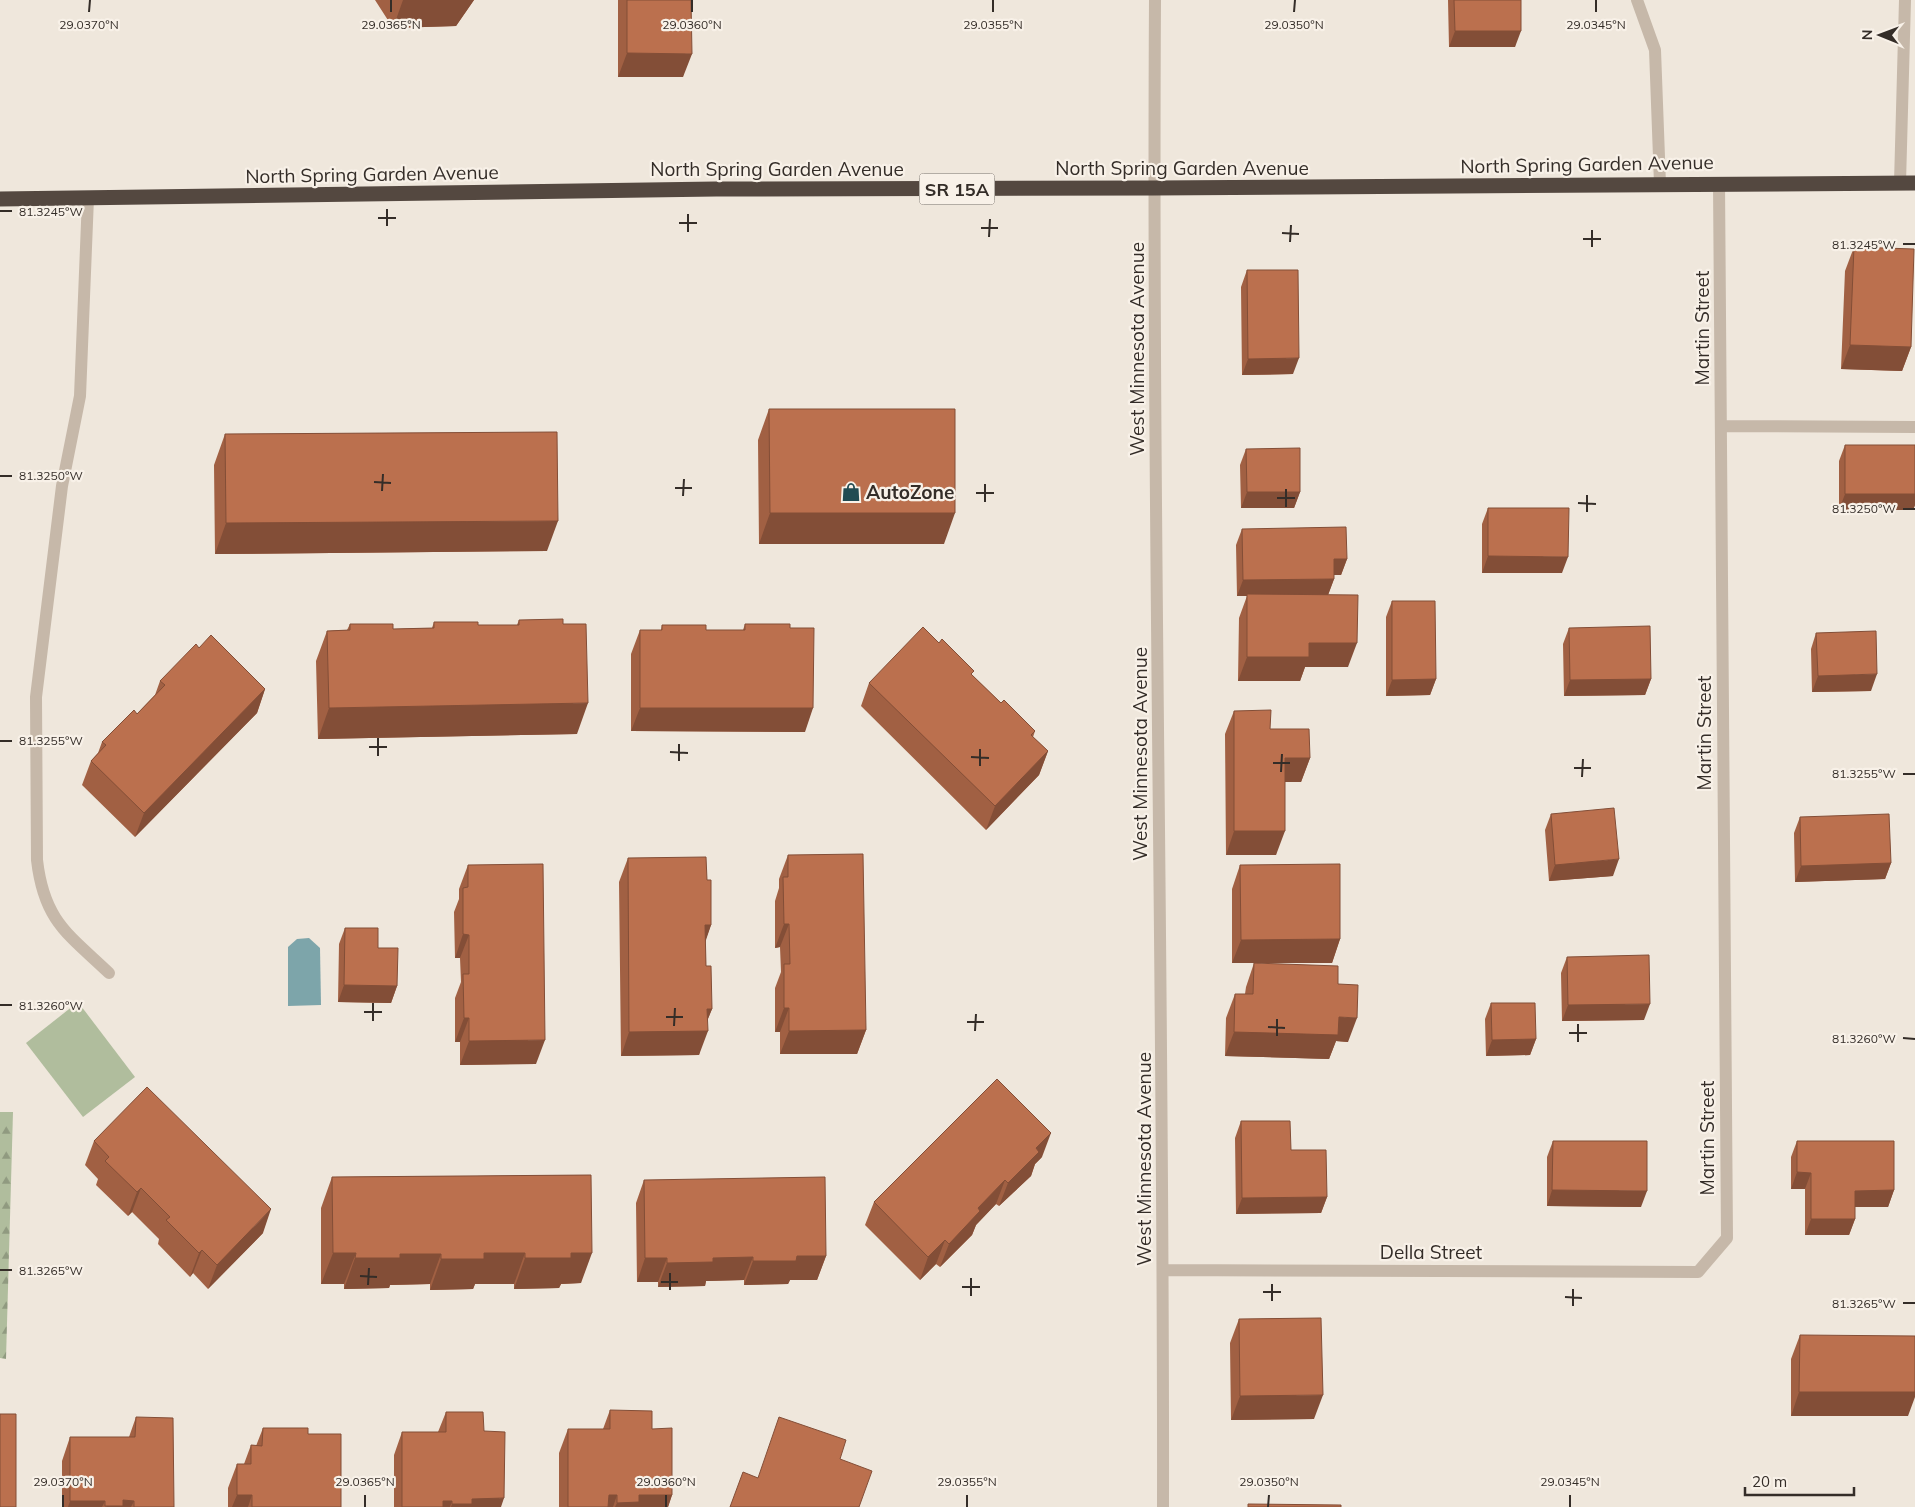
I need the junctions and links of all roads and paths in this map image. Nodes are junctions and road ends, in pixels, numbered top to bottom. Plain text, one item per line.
1 (1155, 0) edge
2 (1637, 0) edge
3 (1905, 0) edge
4 (1719, 183) junction
5 (1908, 183) edge
6 (1660, 184) junction
7 (1154, 188) junction
8 (88, 198) junction
9 (0, 199) edge
10 (1721, 426) junction
11 (1915, 427) edge
12 (109, 973) dead end
13 (1164, 1270) junction
14 (1698, 1272) joint
15 (1163, 1507) edge

1 - 7 street, West Minnesota Avenue
2 - 6 street
3 - 5 street
4 - 5 highway, North Spring Garden Avenue / SR 15A
4 - 6 highway, North Spring Garden Avenue / SR 15A
4 - 10 street, Martin Street
6 - 7 highway, North Spring Garden Avenue / SR 15A
7 - 8 highway, North Spring Garden Avenue / SR 15A
7 - 13 street, West Minnesota Avenue
8 - 9 highway, North Spring Garden Avenue / SR 15A
8 - 12 street
10 - 11 street
10 - 14 street, Martin Street
13 - 14 street, Della Street
13 - 15 street, West Minnesota Avenue

